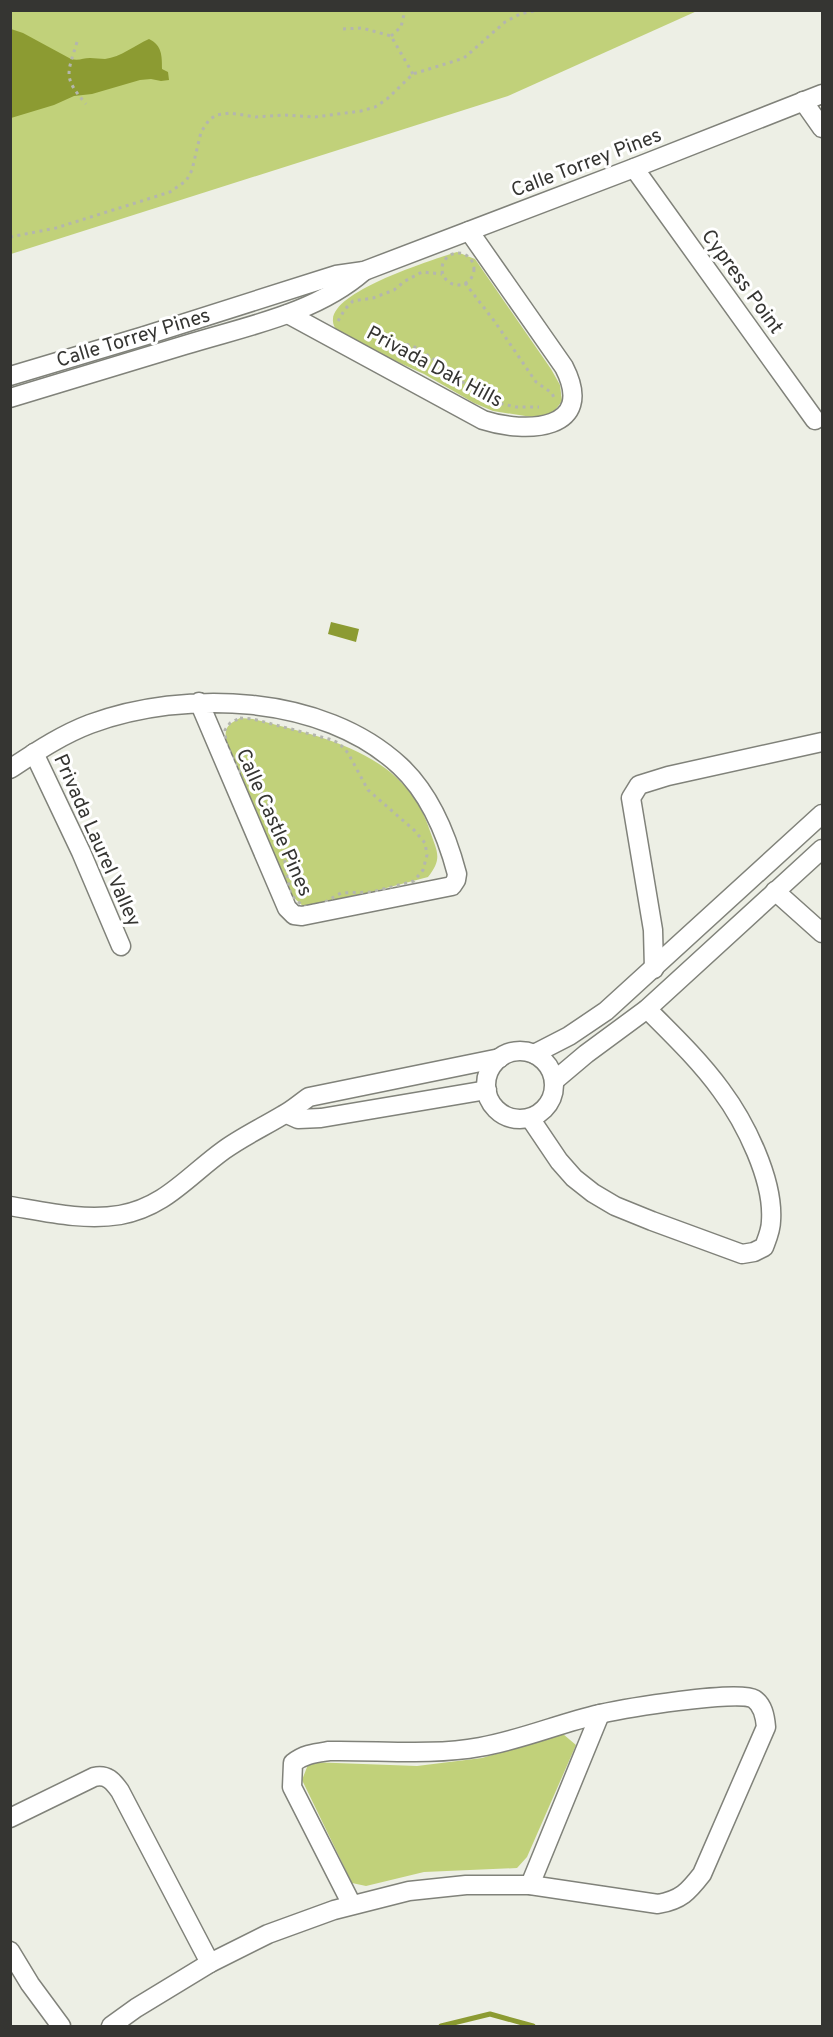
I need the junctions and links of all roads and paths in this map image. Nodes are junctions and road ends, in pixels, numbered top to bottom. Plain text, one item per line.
1 (405, 10) edge
2 (538, 10) edge
3 (343, 29) dead end
4 (391, 36) junction
5 (77, 42) dead end
6 (413, 74) junction
7 (822, 94) edge
8 (803, 100) junction
9 (86, 104) dead end
10 (822, 128) edge
11 (634, 168) junction
12 (469, 231) junction
13 (10, 237) edge
14 (364, 271) junction
15 (442, 274) junction
16 (465, 284) junction
17 (288, 314) junction
18 (342, 329) dead end
19 (380, 345) dead end
20 (10, 376) edge
21 (10, 398) edge
22 (548, 405) dead end
23 (542, 406) dead end
24 (815, 420) dead end
25 (199, 702) junction
26 (822, 742) edge
27 (226, 744) joint
28 (34, 753) junction
29 (10, 769) edge
30 (822, 814) edge
31 (822, 849) edge
32 (775, 891) junction
33 (822, 933) edge
34 (121, 946) dead end
35 (654, 969) junction
36 (647, 1009) junction
37 (534, 1054) junction
38 (500, 1058) junction
39 (554, 1081) junction
40 (487, 1090) junction
41 (286, 1114) junction
42 (531, 1118) junction
43 (10, 1206) edge
44 (600, 1714) junction
45 (10, 1818) edge
46 (530, 1885) junction
47 (352, 1905) junction
48 (10, 1951) edge
49 (210, 1963) junction
50 (61, 2026) edge
51 (111, 2026) edge

1 - 4 path
2 - 6 path
3 - 4 path
4 - 6 path
5 - 9 path
6 - 13 path
7 - 8 street, Calle Torrey Pines
8 - 10 street
8 - 11 street, Calle Torrey Pines
11 - 12 street, Calle Torrey Pines
11 - 24 street, Cypress Point
12 - 14 street, Calle Torrey Pines
12 - 17 street, Privada Dak Hills
14 - 17 street, Calle Torrey Pines
14 - 20 street, Calle Torrey Pines
15 - 16 path
15 - 16 path
15 - 18 path
16 - 22 path
17 - 21 street, Calle Torrey Pines
19 - 23 path
25 - 25 street, Calle Castle Pines
25 - 28 street, Calle Castle Pines
26 - 35 street
27 - 27 path
28 - 29 street, Calle Castle Pines
28 - 34 street, Privada Laurel Valley
30 - 35 street
31 - 32 street
32 - 33 street
32 - 36 street
35 - 37 street
36 - 39 street
36 - 42 street
37 - 38 street
37 - 39 street
38 - 40 street
38 - 41 street
39 - 42 street
40 - 41 street
40 - 42 street
41 - 43 street
44 - 46 street
44 - 46 street
44 - 47 street
45 - 49 street
46 - 47 street
47 - 49 street
48 - 50 street
49 - 51 street

